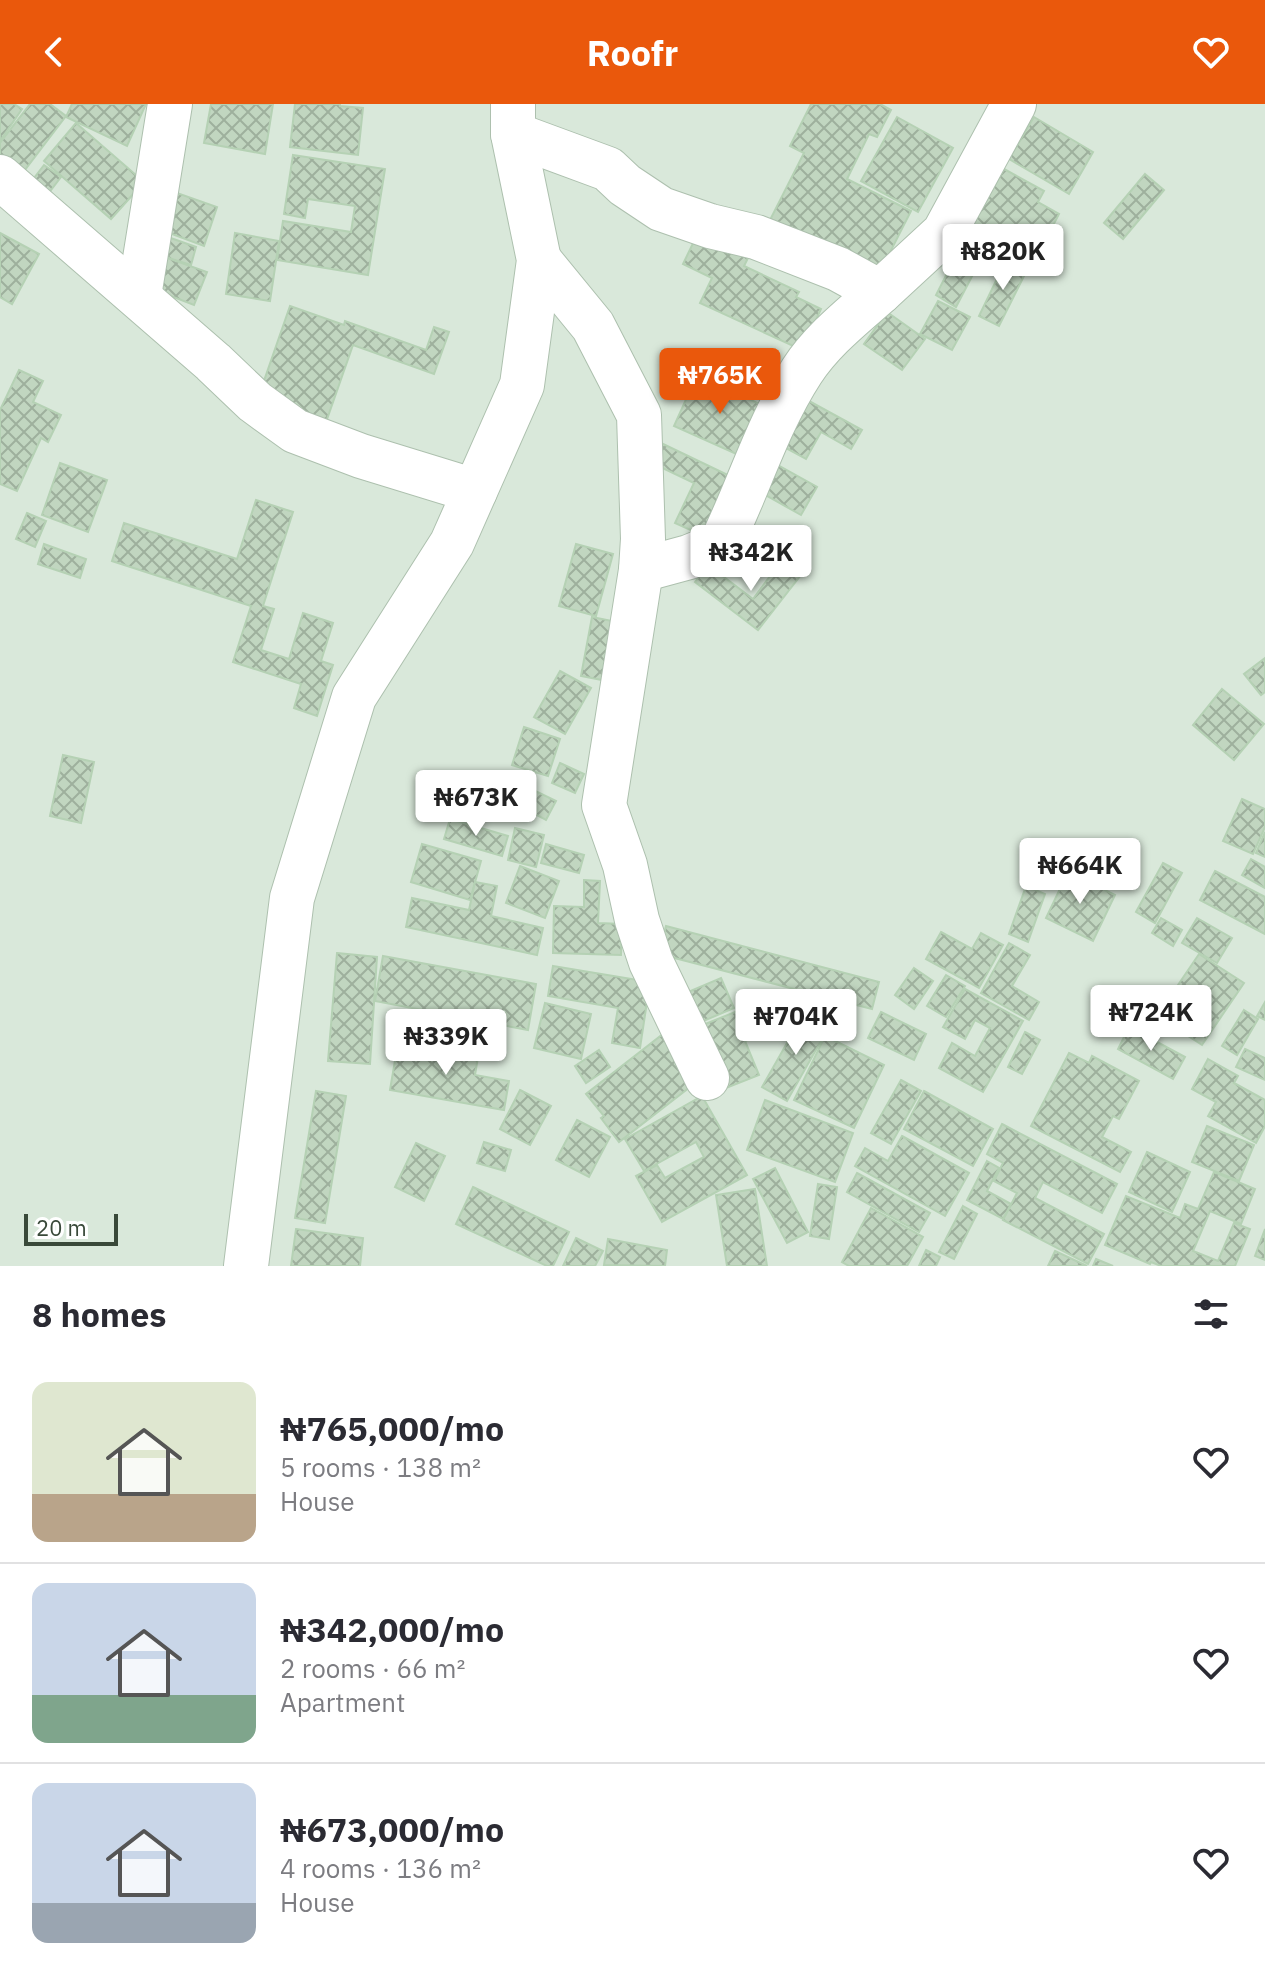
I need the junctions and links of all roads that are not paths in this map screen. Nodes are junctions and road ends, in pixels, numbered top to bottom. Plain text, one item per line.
1 (170, 104) edge
2 (1014, 104) edge
3 (513, 119) edge
4 (0, 177) edge
5 (539, 260) junction
6 (880, 292) junction
7 (139, 296) junction
8 (475, 491) junction
9 (641, 570) junction
10 (707, 1078) dead end
11 (246, 1266) edge

1 - 7 street
2 - 6 street
3 - 5 street
3 - 6 street
4 - 7 street
5 - 8 street
5 - 9 street
6 - 9 street
7 - 8 street
8 - 11 street
9 - 10 street

